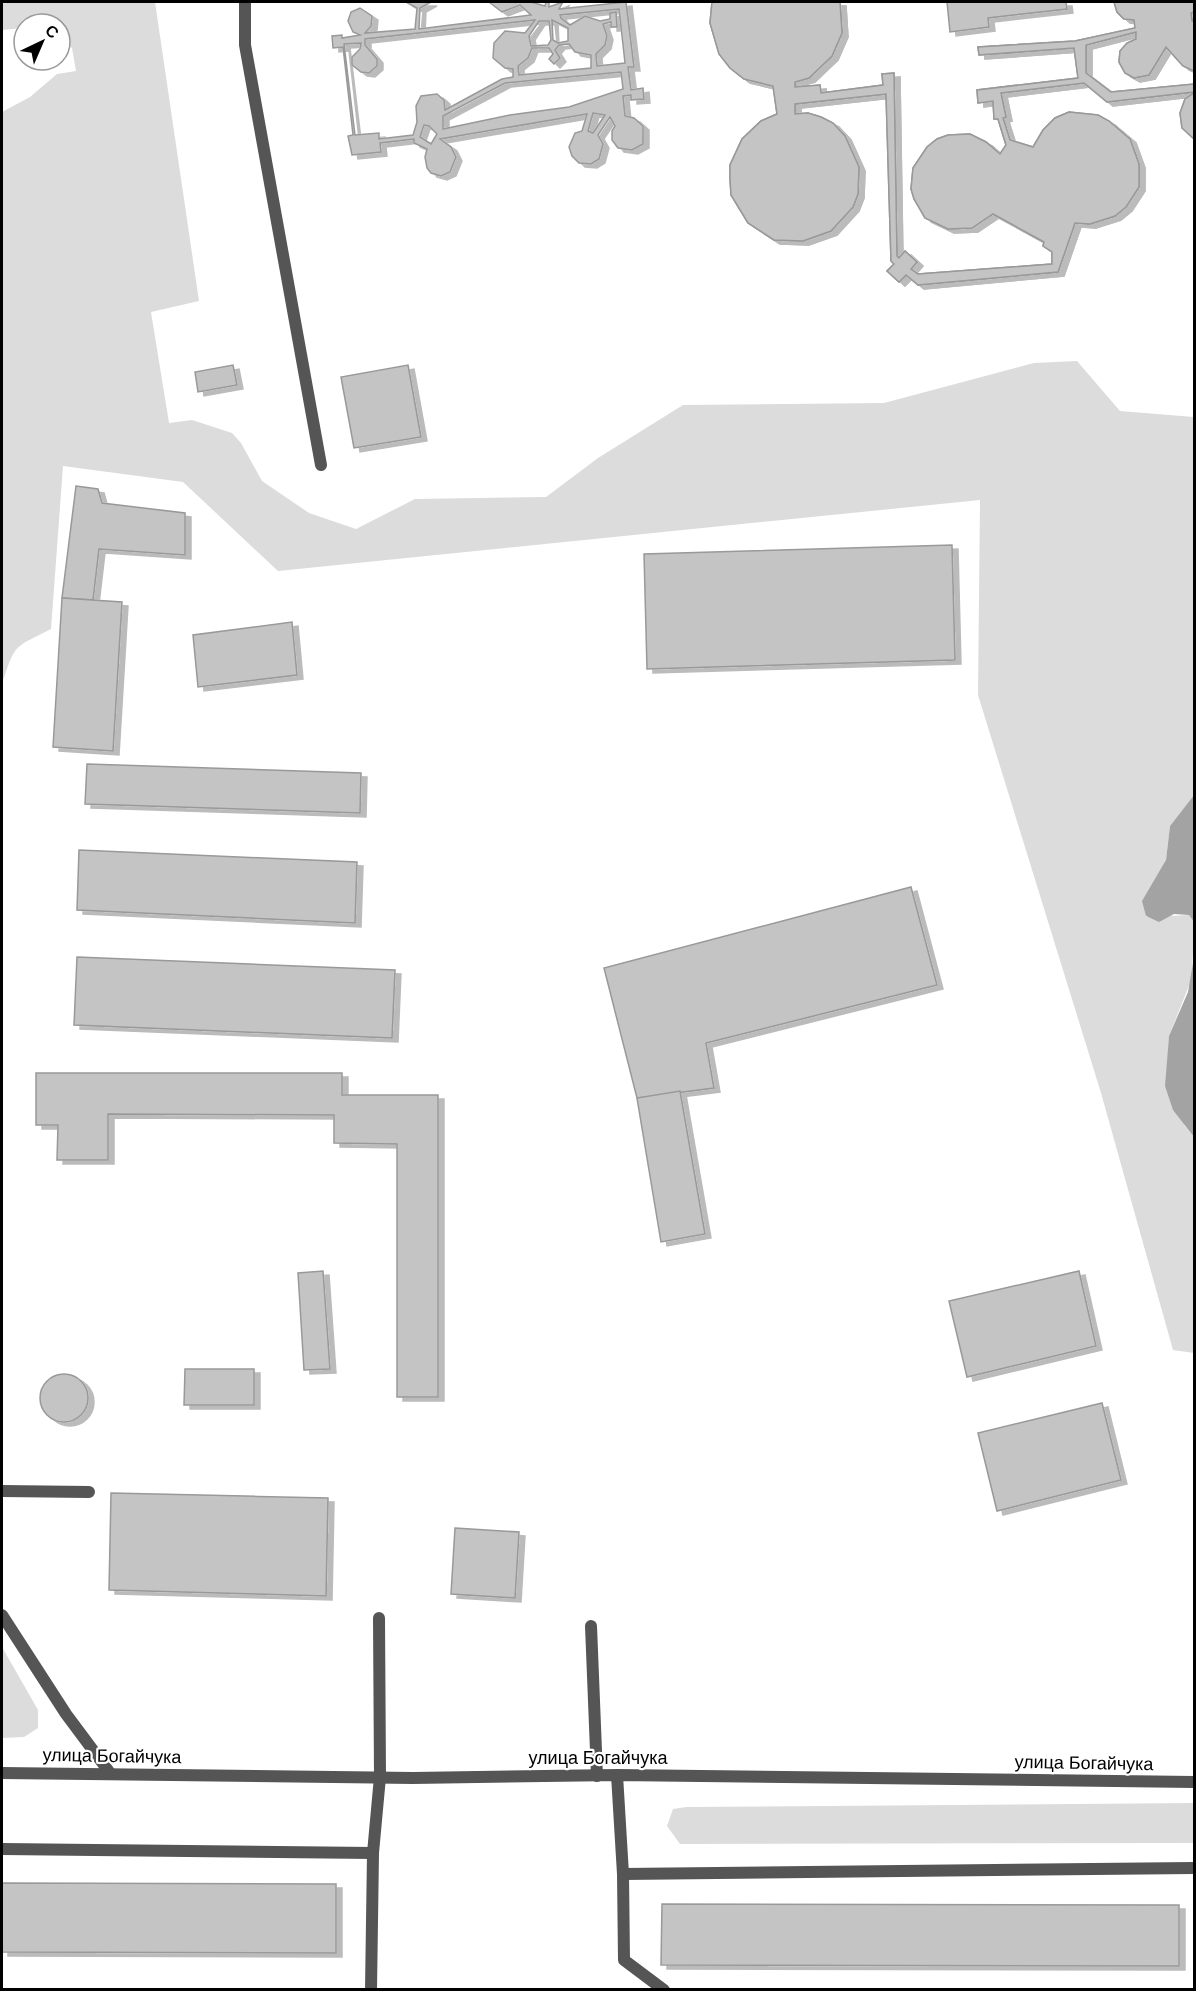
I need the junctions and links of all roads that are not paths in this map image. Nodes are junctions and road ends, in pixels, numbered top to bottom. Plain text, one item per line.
1 (245, 2) edge
2 (321, 465) dead end
3 (2, 1491) edge
4 (89, 1492) dead end
5 (2, 1615) edge
6 (379, 1618) dead end
7 (591, 1626) dead end
8 (2, 1773) edge
9 (110, 1773) junction
10 (617, 1775) junction
11 (597, 1776) junction
12 (380, 1778) junction
13 (1194, 1782) edge
14 (2, 1849) edge
15 (373, 1852) junction
16 (1194, 1868) edge
17 (623, 1874) junction
18 (371, 1989) edge
19 (664, 1989) edge

1 - 2 street
3 - 4 street
5 - 9 street
6 - 12 street
7 - 11 street
8 - 9 street, улица Богайчука
9 - 12 street, улица Богайчука
10 - 11 street, улица Богайчука
10 - 13 street, улица Богайчука
10 - 17 street
11 - 12 street, улица Богайчука
12 - 15 street
14 - 15 street
15 - 18 street
16 - 17 street
17 - 19 street

